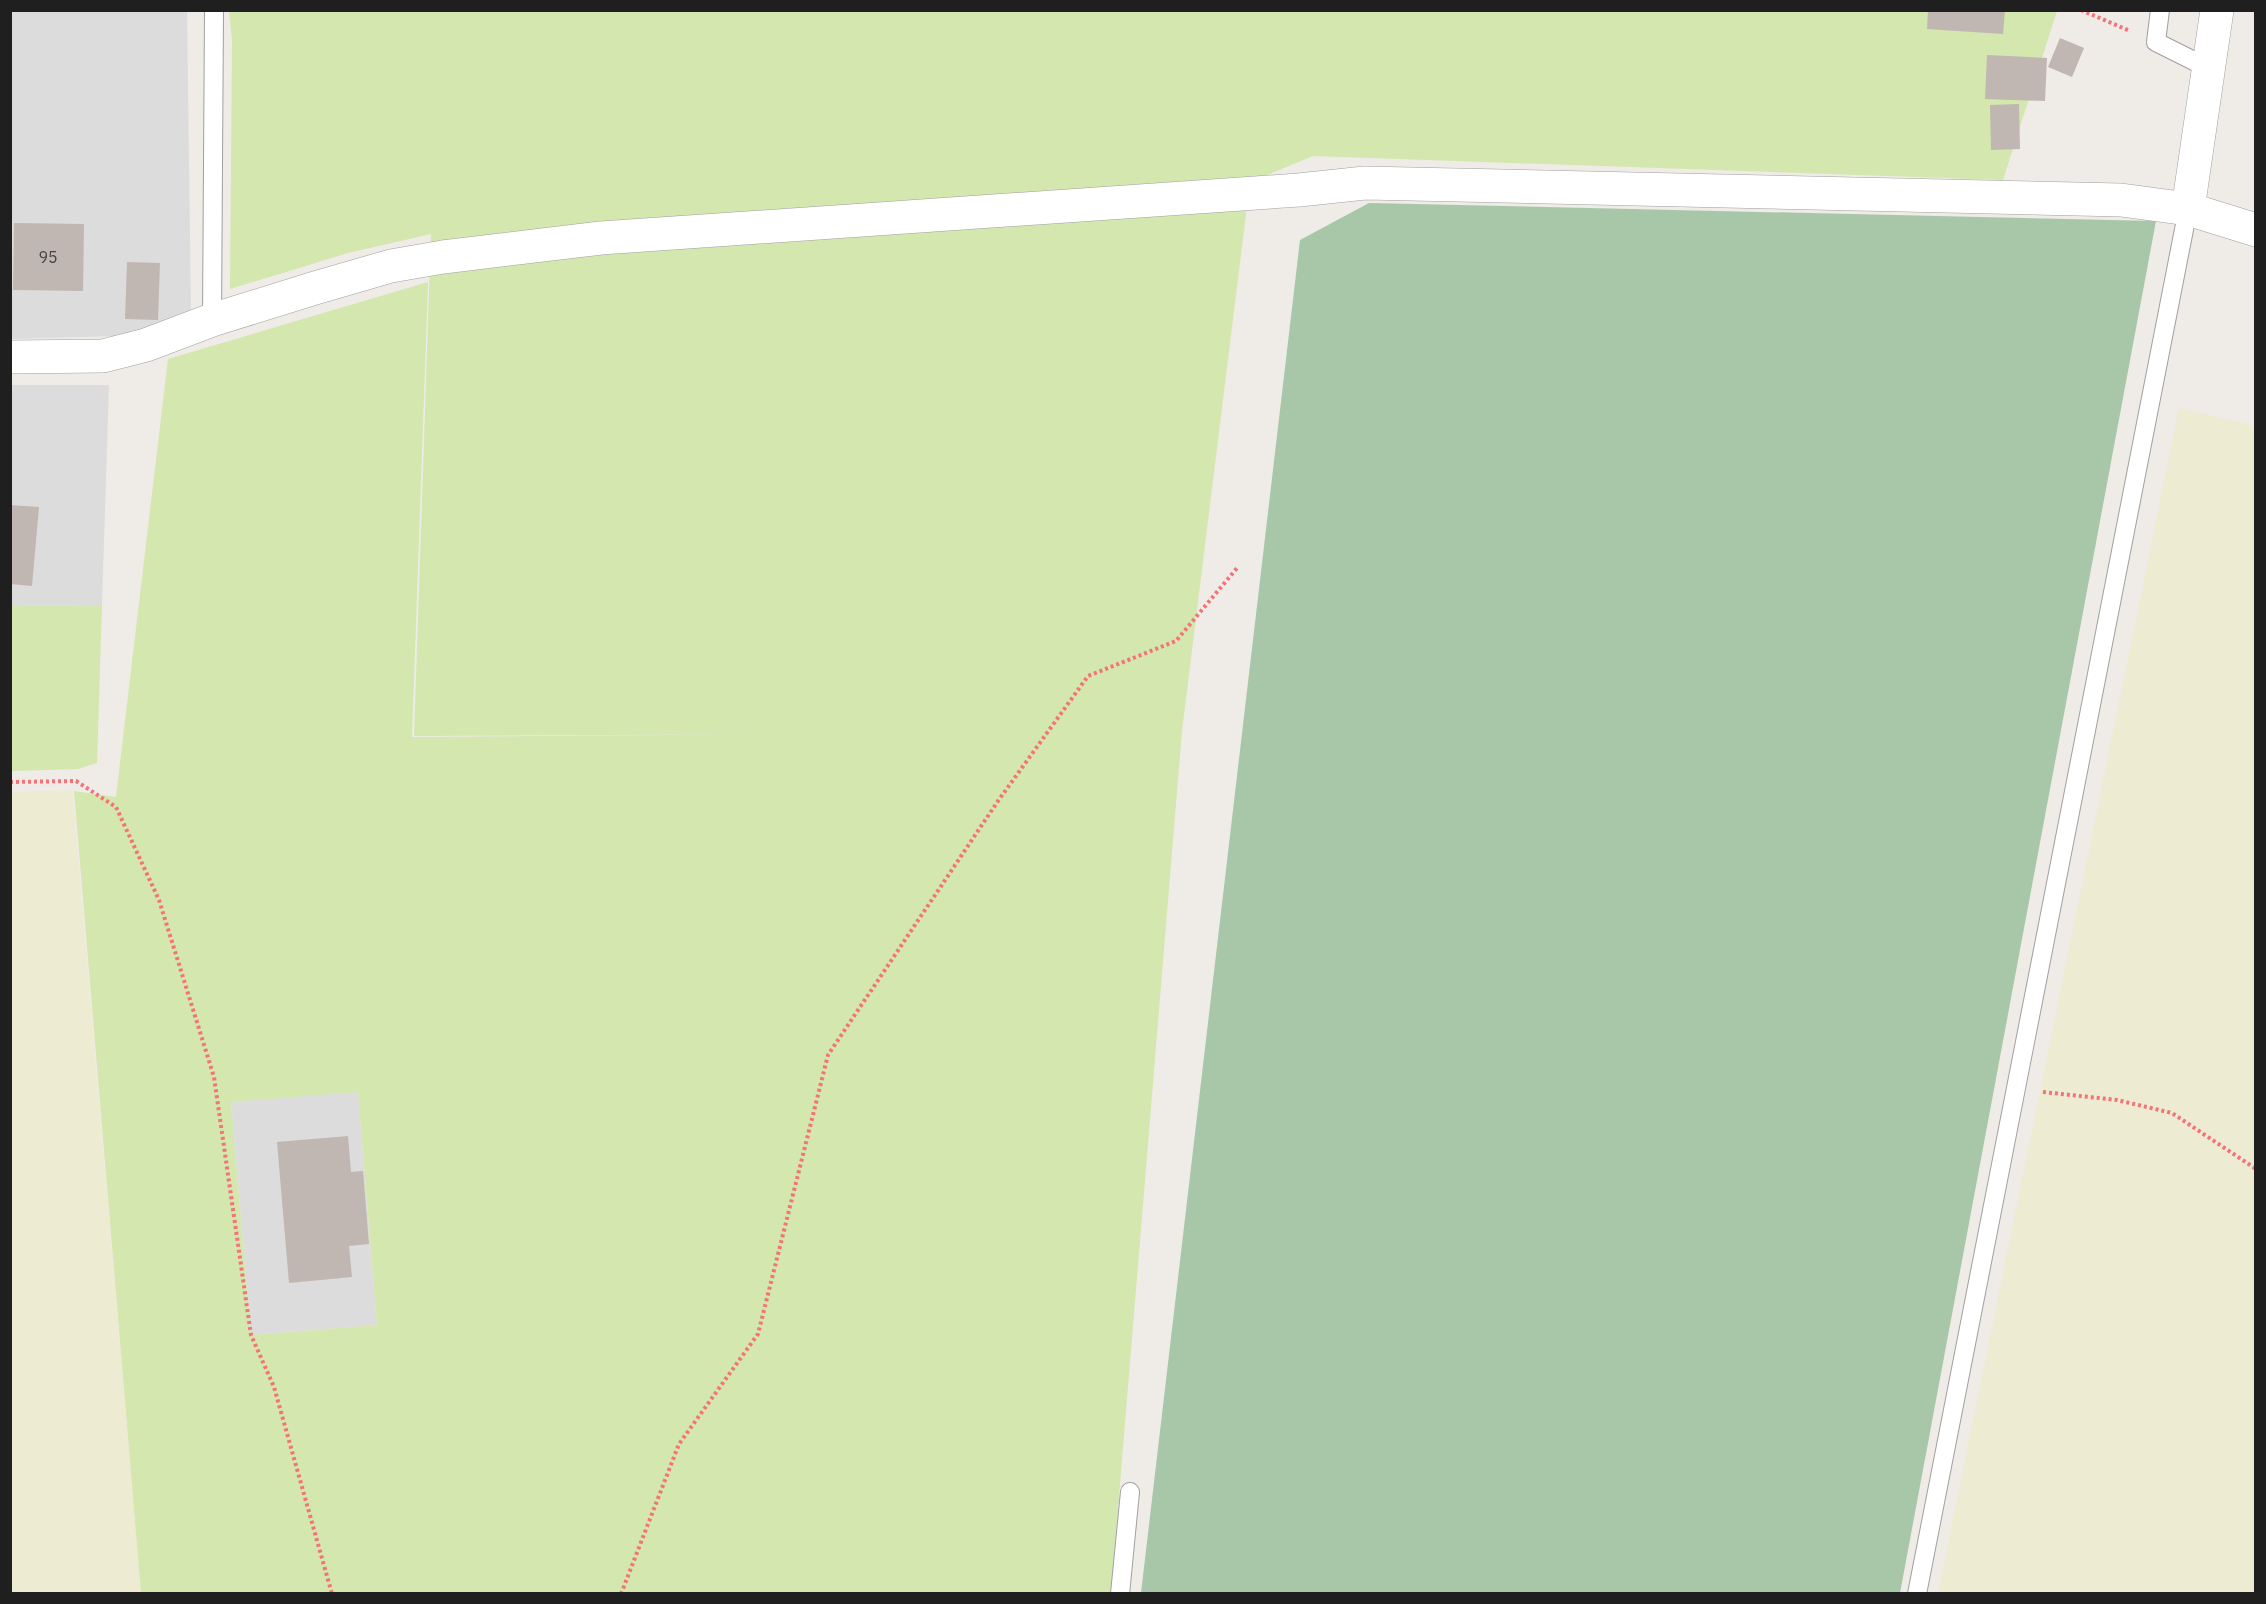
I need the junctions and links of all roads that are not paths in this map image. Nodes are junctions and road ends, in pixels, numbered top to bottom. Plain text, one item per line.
1 (214, 10) edge
2 (2160, 10) edge
3 (2217, 10) edge
4 (2208, 68) junction
5 (2188, 208) junction
6 (2256, 231) edge
7 (212, 320) junction
8 (10, 357) edge
9 (1130, 1492) dead end
10 (1120, 1593) edge
11 (1917, 1593) edge

1 - 7 lane
2 - 4 lane
3 - 4 street
4 - 5 street
5 - 6 street
5 - 7 street
5 - 11 lane
7 - 8 street
9 - 10 lane

